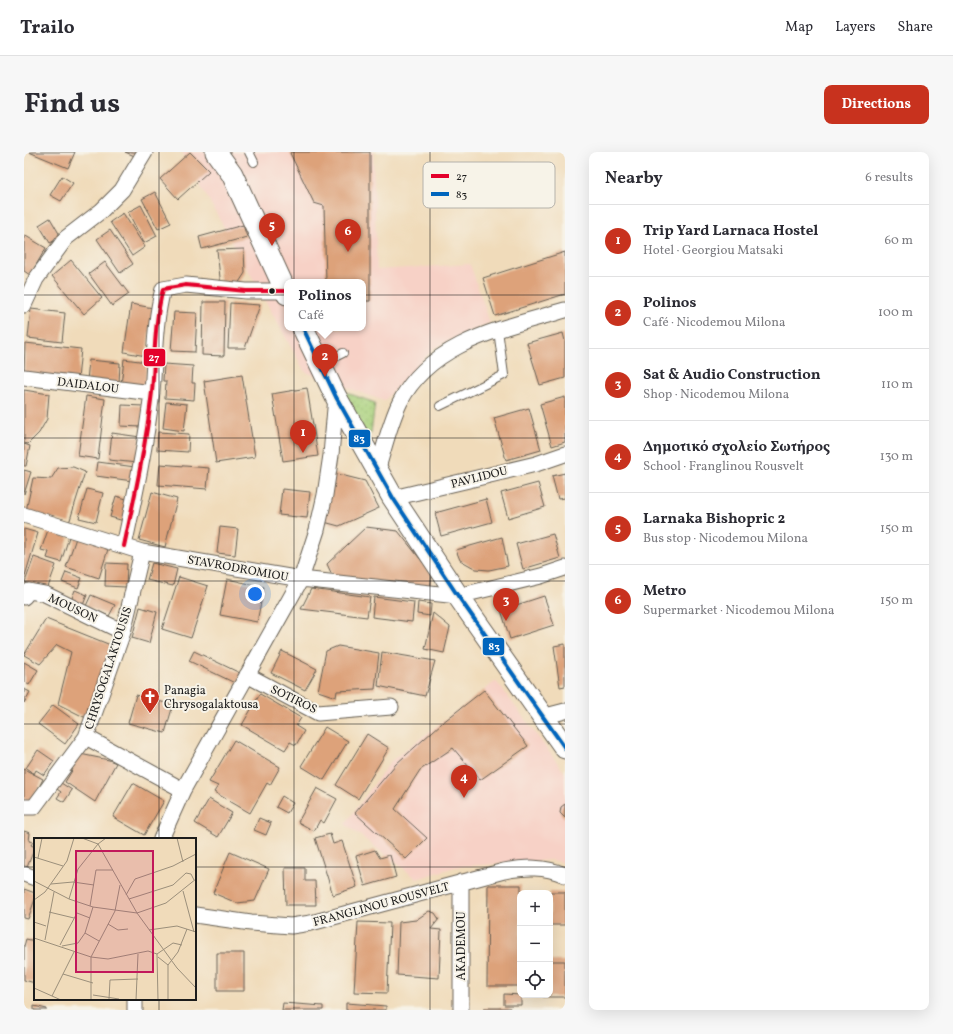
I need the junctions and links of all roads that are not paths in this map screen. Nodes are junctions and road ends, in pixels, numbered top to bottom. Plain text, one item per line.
1 (145, 152) edge
2 (216, 152) edge
3 (249, 152) edge
4 (254, 162) dead end
5 (284, 288) edge
6 (284, 292) edge
7 (24, 305) edge
8 (565, 310) edge
9 (498, 330) junction
10 (304, 331) edge
11 (343, 353) dead end
12 (320, 364) junction
13 (24, 377) edge
14 (152, 393) junction
15 (336, 397) junction
16 (440, 406) dead end
17 (565, 454) edge
18 (377, 471) junction
19 (393, 498) junction
20 (24, 515) edge
21 (124, 546) junction
22 (142, 552) junction
23 (565, 568) edge
24 (301, 579) junction
25 (458, 596) junction
26 (24, 597) edge
27 (123, 632) junction
28 (247, 675) junction
29 (391, 707) dead end
30 (565, 711) edge
31 (542, 717) junction
32 (86, 737) junction
33 (565, 748) edge
34 (183, 790) junction
35 (24, 807) edge
36 (161, 838) edge
37 (24, 874) edge
38 (565, 875) edge
39 (34, 878) edge
40 (461, 882) junction
41 (196, 915) edge
42 (461, 1010) edge

1 - 7 street
2 - 5 main road
3 - 4 lane
6 - 14 street
8 - 9 street
9 - 16 lane
9 - 18 street
10 - 12 main road
11 - 12 lane
12 - 15 main road
13 - 14 street, DAIDALOU
14 - 21 street
15 - 18 main road
15 - 24 street
17 - 19 street, PAVLIDOU
18 - 19 main road
19 - 25 main road
20 - 21 street, STAVRODROMIOU
21 - 22 street, STAVRODROMIOU
22 - 24 street, STAVRODROMIOU
22 - 27 street, CHRYSOGALAKTOUSIS
23 - 25 street, STAVRODROMIOU
24 - 25 street, STAVRODROMIOU
24 - 28 street
25 - 31 main road
26 - 27 street, MOUSON
27 - 32 street, CHRYSOGALAKTOUSIS
28 - 29 street, SOTIROS
28 - 34 street
30 - 31 street
31 - 33 main road
32 - 34 street
32 - 35 street, CHRYSOGALAKTOUSIS
34 - 36 street
37 - 39 street
38 - 40 street, FRANGLINOU ROUSVELT
40 - 41 street, FRANGLINOU ROUSVELT
40 - 42 street, AKADEMOU

